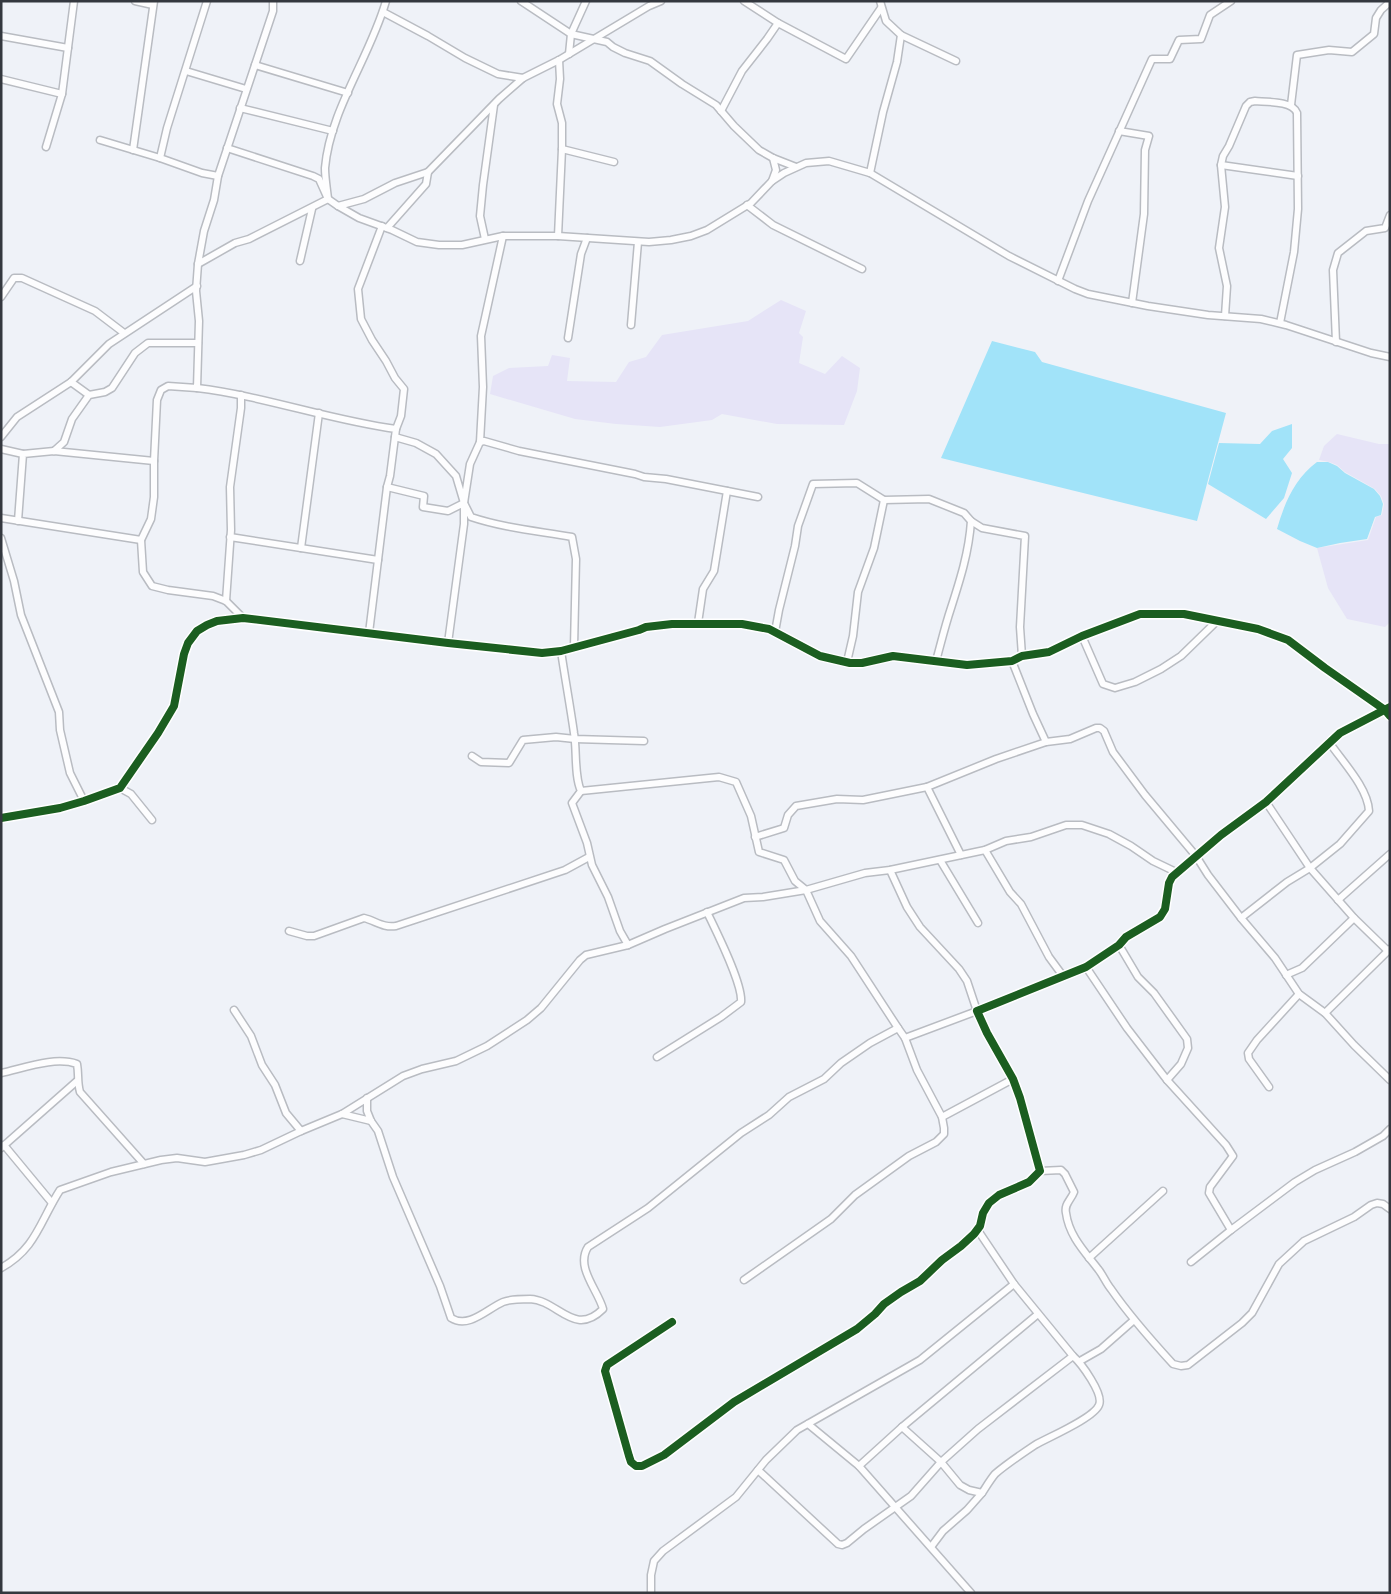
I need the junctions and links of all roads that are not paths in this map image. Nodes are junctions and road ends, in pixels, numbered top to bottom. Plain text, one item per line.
1 (74, 1) edge
2 (135, 1) edge
3 (207, 1) edge
4 (273, 1) edge
5 (521, 1) edge
6 (586, 1) edge
7 (661, 1) edge
8 (744, 1) edge
9 (1231, 1) edge
10 (384, 2) edge
11 (1390, 2) edge
12 (153, 3) edge
13 (881, 5) edge
14 (383, 12) junction
15 (778, 23) junction
16 (571, 34) junction
17 (901, 35) junction
18 (1, 36) edge
19 (592, 40) junction
20 (68, 48) junction
21 (569, 54) junction
22 (559, 60) junction
23 (956, 62) dead end
24 (255, 65) junction
25 (186, 71) junction
26 (523, 78) junction
27 (1, 79) edge
28 (246, 89) junction
29 (348, 93) junction
30 (62, 94) junction
31 (494, 105) junction
32 (1291, 105) junction
33 (240, 108) junction
34 (721, 111) junction
35 (333, 131) junction
36 (1119, 131) junction
37 (100, 140) dead end
38 (46, 147) dead end
39 (227, 148) junction
40 (562, 149) junction
41 (133, 150) junction
42 (160, 158) junction
43 (773, 158) junction
44 (614, 162) dead end
45 (1221, 165) junction
46 (796, 168) junction
47 (428, 172) junction
48 (870, 173) junction
49 (218, 176) junction
50 (1298, 176) junction
51 (772, 181) junction
52 (328, 199) junction
53 (338, 206) junction
54 (747, 206) junction
55 (312, 208) junction
56 (1390, 215) edge
57 (384, 227) junction
58 (503, 236) junction
59 (558, 236) junction
60 (588, 238) junction
61 (484, 239) junction
62 (638, 242) junction
63 (300, 261) dead end
64 (198, 264) junction
65 (862, 269) dead end
66 (1058, 281) junction
67 (197, 286) junction
68 (1, 297) edge
69 (1132, 303) junction
70 (1225, 316) junction
71 (1280, 323) junction
72 (631, 325) dead end
73 (124, 333) junction
74 (568, 338) dead end
75 (1336, 342) junction
76 (198, 343) junction
77 (1390, 357) edge
78 (71, 382) junction
79 (197, 388) junction
80 (88, 395) junction
81 (241, 395) junction
82 (319, 413) junction
83 (396, 429) junction
84 (1, 437) edge
85 (395, 437) junction
86 (480, 442) junction
87 (1, 449) edge
88 (54, 451) junction
89 (23, 454) junction
90 (154, 461) junction
91 (387, 487) junction
92 (727, 492) junction
93 (758, 498) dead end
94 (884, 500) junction
95 (464, 503) junction
96 (1, 518) edge
97 (18, 521) junction
98 (971, 522) junction
99 (230, 537) junction
100 (1, 538) edge
101 (141, 540) junction
102 (301, 548) junction
103 (378, 560) junction
104 (226, 601) junction
105 (243, 618) junction
106 (1217, 621) junction
107 (698, 623) junction
108 (775, 632) junction
109 (369, 634) junction
110 (1082, 636) junction
111 (448, 643) junction
112 (574, 647) junction
113 (561, 651) junction
114 (1022, 656) junction
115 (936, 661) junction
116 (1012, 661) junction
117 (847, 662) junction
118 (1388, 711) edge
119 (575, 739) junction
120 (644, 741) dead end
121 (1046, 742) junction
122 (1328, 742) junction
123 (472, 756) dead end
124 (927, 787) junction
125 (120, 788) junction
126 (581, 791) junction
127 (84, 802) junction
128 (1266, 802) junction
129 (1, 818) edge
130 (152, 820) dead end
131 (755, 837) junction
132 (985, 850) junction
133 (1390, 854) edge
134 (961, 855) junction
135 (589, 856) junction
136 (1196, 856) junction
137 (940, 860) junction
138 (1310, 868) junction
139 (890, 870) junction
140 (1178, 873) junction
141 (806, 890) junction
142 (1338, 900) junction
143 (707, 912) junction
144 (1241, 918) junction
145 (1354, 918) junction
146 (978, 923) dead end
147 (288, 931) dead end
148 (628, 945) junction
149 (1119, 945) junction
150 (1389, 950) edge
151 (1086, 967) junction
152 (1286, 975) junction
153 (1062, 976) junction
154 (1299, 994) junction
155 (234, 1010) dead end
156 (977, 1011) junction
157 (1325, 1013) junction
158 (898, 1028) junction
159 (905, 1038) junction
160 (657, 1057) dead end
161 (1, 1073) edge
162 (1013, 1079) junction
163 (1167, 1080) junction
164 (1390, 1080) edge
165 (77, 1082) junction
166 (1268, 1087) dead end
167 (367, 1098) junction
168 (342, 1114) junction
169 (942, 1116) junction
170 (371, 1121) junction
171 (1390, 1129) edge
172 (301, 1130) junction
173 (3, 1146) edge
174 (144, 1164) junction
175 (1040, 1170) junction
176 (1163, 1191) dead end
177 (52, 1203) junction
178 (1390, 1209) edge
179 (978, 1229) junction
180 (1231, 1230) junction
181 (1089, 1258) junction
182 (1191, 1262) dead end
183 (1, 1268) edge
184 (744, 1280) dead end
185 (1014, 1284) junction
186 (1038, 1314) junction
187 (1134, 1320) junction
188 (672, 1322) dead end
189 (1073, 1356) junction
190 (1080, 1361) junction
191 (808, 1424) junction
192 (902, 1427) junction
193 (941, 1462) junction
194 (859, 1466) junction
195 (758, 1470) junction
196 (982, 1493) junction
197 (895, 1506) junction
198 (931, 1546) junction
199 (651, 1593) edge
200 (971, 1593) edge

1 - 20 street
2 - 12 street
3 - 25 street
4 - 24 street
5 - 16 street
6 - 16 street
7 - 19 street
8 - 15 street
9 - 36 street
10 - 14 street
11 - 32 street
12 - 41 street
13 - 15 street
13 - 17 street
14 - 26 street
14 - 29 street
15 - 34 street
16 - 19 street
16 - 21 street
17 - 23 street
17 - 48 street
18 - 20 street
19 - 21 street
19 - 34 street
20 - 30 street
21 - 22 street
22 - 26 street
22 - 40 street
24 - 28 street
24 - 29 street
25 - 28 street
25 - 42 street
26 - 31 street
27 - 30 street
28 - 33 street
29 - 35 street
30 - 38 street
31 - 47 street
31 - 61 street
32 - 45 street
32 - 50 street
33 - 35 street
33 - 39 street
34 - 43 street
35 - 52 street
36 - 66 street
36 - 69 street
37 - 41 street
39 - 49 street
39 - 52 street
40 - 44 street
40 - 59 street
41 - 42 street
42 - 49 street
43 - 46 street
43 - 51 street
45 - 50 street
45 - 70 street
46 - 48 street
46 - 51 street
47 - 53 street
47 - 57 street
48 - 66 street
49 - 64 street
50 - 71 street
51 - 54 street
52 - 53 street
52 - 55 street
53 - 57 street
54 - 62 street
54 - 65 street
55 - 63 street
55 - 64 street
56 - 75 street
57 - 61 street
57 - 83 street
58 - 59 street
58 - 61 street
58 - 86 street
59 - 60 street
60 - 62 street
60 - 74 street
62 - 72 street
64 - 67 street
66 - 69 street
67 - 73 street
67 - 76 street
68 - 73 street
69 - 70 street
70 - 71 street
71 - 75 street
73 - 78 street
75 - 77 street
76 - 79 street
76 - 80 street
78 - 80 street
78 - 84 street
79 - 81 street
79 - 90 street
80 - 88 street
81 - 82 street
81 - 99 street
82 - 83 street
82 - 102 street
83 - 85 street
85 - 91 street
85 - 95 street
86 - 92 street
86 - 95 street
87 - 89 street
88 - 89 street
88 - 90 street
89 - 97 street
90 - 101 street
91 - 95 street
91 - 103 street
92 - 93 street
92 - 107 street
94 - 98 street
94 - 108 street
94 - 117 street
95 - 111 street
95 - 112 street
96 - 97 street
97 - 101 street
98 - 114 street
98 - 115 street
99 - 102 street
99 - 104 street
100 - 127 street
101 - 104 street
102 - 103 street
103 - 109 street
104 - 105 street
105 - 109 street
105 - 125 street
106 - 110 street
106 - 110 street
106 - 118 street
107 - 108 street
107 - 112 street
108 - 117 street
109 - 111 street
110 - 114 street
111 - 113 street
112 - 113 street
113 - 119 street
114 - 116 street
115 - 116 street
115 - 117 street
116 - 121 street
118 - 122 street
119 - 120 street
119 - 123 street
119 - 126 street
121 - 124 street
121 - 136 street
122 - 128 street
122 - 138 street
124 - 131 street
124 - 134 street
125 - 127 street
125 - 130 street
126 - 131 street
126 - 135 street
127 - 129 street
128 - 136 street
128 - 138 street
131 - 141 street
132 - 134 street
132 - 140 street
132 - 153 street
133 - 142 street
134 - 137 street
135 - 147 street
135 - 148 street
136 - 140 street
136 - 144 street
137 - 139 street
137 - 146 street
138 - 142 street
138 - 144 street
139 - 141 street
139 - 156 street
140 - 149 street
141 - 143 street
141 - 158 street
142 - 145 street
143 - 148 street
143 - 160 street
144 - 152 street
145 - 150 street
145 - 152 street
148 - 167 street
149 - 151 street
149 - 163 street
150 - 157 street
151 - 153 street
151 - 163 street
152 - 154 street
153 - 156 street
154 - 157 street
154 - 166 street
155 - 172 street
156 - 159 street
156 - 162 street
157 - 164 street
158 - 159 street
158 - 170 street
159 - 169 street
161 - 165 street
162 - 169 street
162 - 175 street
163 - 180 street
165 - 173 street
165 - 174 street
167 - 168 street
167 - 170 street
168 - 170 street
168 - 172 street
169 - 184 street
171 - 180 street
172 - 174 street
173 - 177 street
174 - 177 street
175 - 179 street
175 - 181 street
176 - 181 street
177 - 183 street
178 - 187 street
179 - 185 street
179 - 188 street
180 - 182 street
181 - 187 street
185 - 186 street
185 - 191 street
186 - 189 street
186 - 192 street
187 - 190 street
189 - 190 street
189 - 193 street
190 - 196 street
191 - 194 street
191 - 195 street
192 - 193 street
192 - 194 street
193 - 196 street
193 - 197 street
194 - 197 street
195 - 197 street
195 - 199 street
196 - 198 street
197 - 198 street
198 - 200 street

